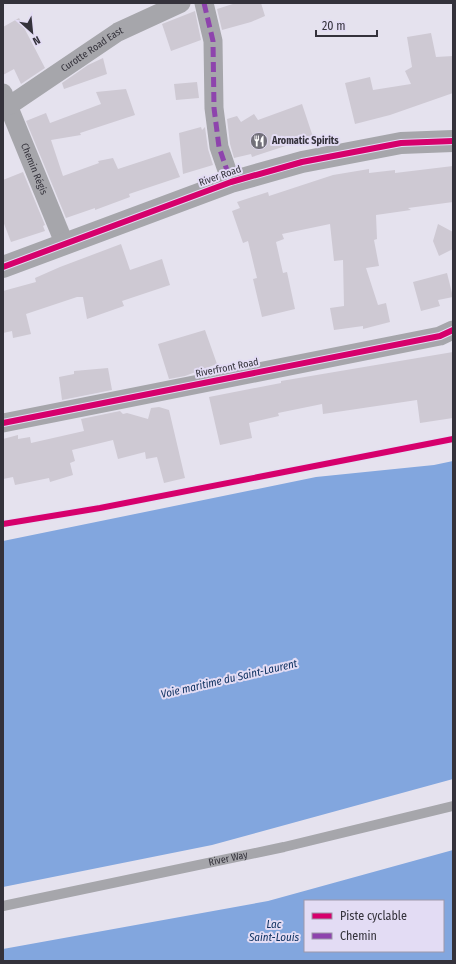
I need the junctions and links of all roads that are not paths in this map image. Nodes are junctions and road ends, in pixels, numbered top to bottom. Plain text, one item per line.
1 (181, 3) edge
2 (204, 3) edge
3 (6, 99) edge
4 (453, 142) edge
5 (231, 182) junction
6 (66, 245) junction
7 (3, 268) edge
8 (453, 330) edge
9 (3, 423) edge
10 (453, 806) edge
11 (3, 906) edge

1 - 3 street, Curotte Road East
2 - 5 street
3 - 6 street, Chemin Régis
4 - 5 street, River Road
5 - 6 street, River Road
6 - 7 street, River Road
8 - 9 street, Riverfront Road
10 - 11 lane, River Way

